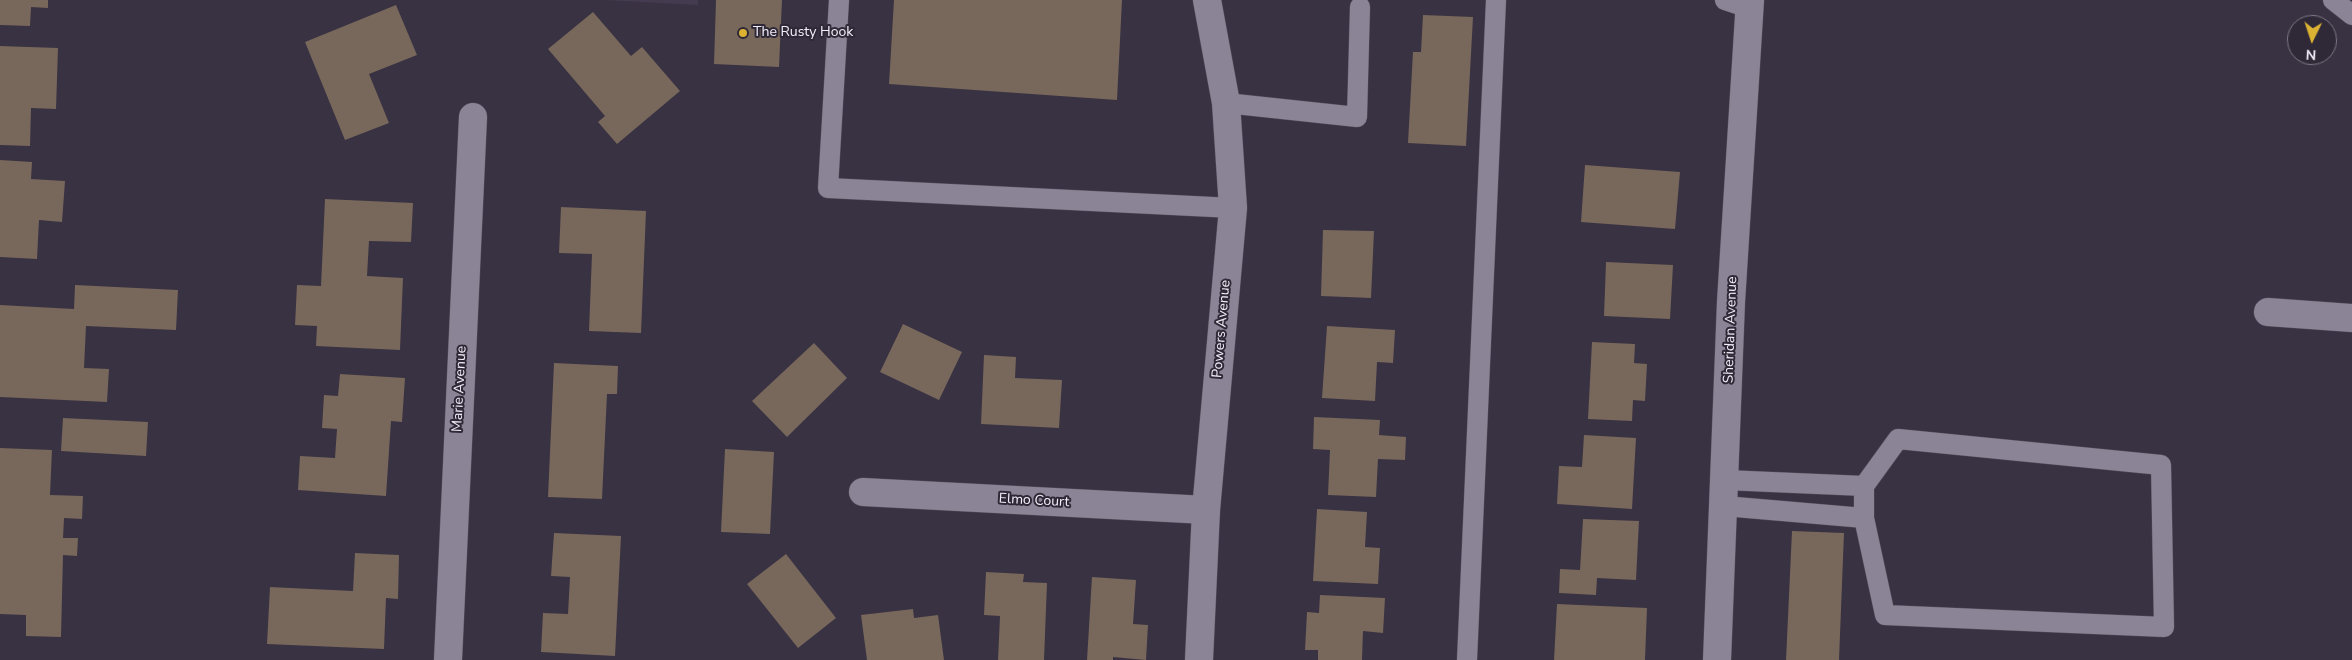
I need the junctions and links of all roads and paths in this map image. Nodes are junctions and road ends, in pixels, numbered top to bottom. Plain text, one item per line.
1 (839, 0) edge
2 (1207, 0) edge
3 (1496, 0) edge
4 (2332, 0) edge
5 (1741, 2) edge
6 (1360, 7) dead end
7 (2352, 15) edge
8 (1226, 103) junction
9 (473, 117) dead end
10 (1233, 208) junction
11 (2268, 312) dead end
12 (2352, 318) edge
13 (1864, 486) junction
14 (864, 492) dead end
15 (1725, 493) junction
16 (1206, 510) junction
17 (1864, 518) junction
18 (448, 660) edge
19 (1199, 660) edge
20 (1467, 660) edge
21 (1717, 660) edge

1 - 10 lane
2 - 8 street, Powers Avenue
3 - 20 lane
4 - 7 lane
5 - 15 street, Sheridan Avenue
6 - 8 lane
8 - 10 street, Powers Avenue
9 - 18 street, Marie Avenue
10 - 16 street, Powers Avenue
11 - 12 street
13 - 15 lane
13 - 17 lane
13 - 17 lane
14 - 16 street, Elmo Court
15 - 17 lane
15 - 21 street, Sheridan Avenue
16 - 19 street, Powers Avenue

